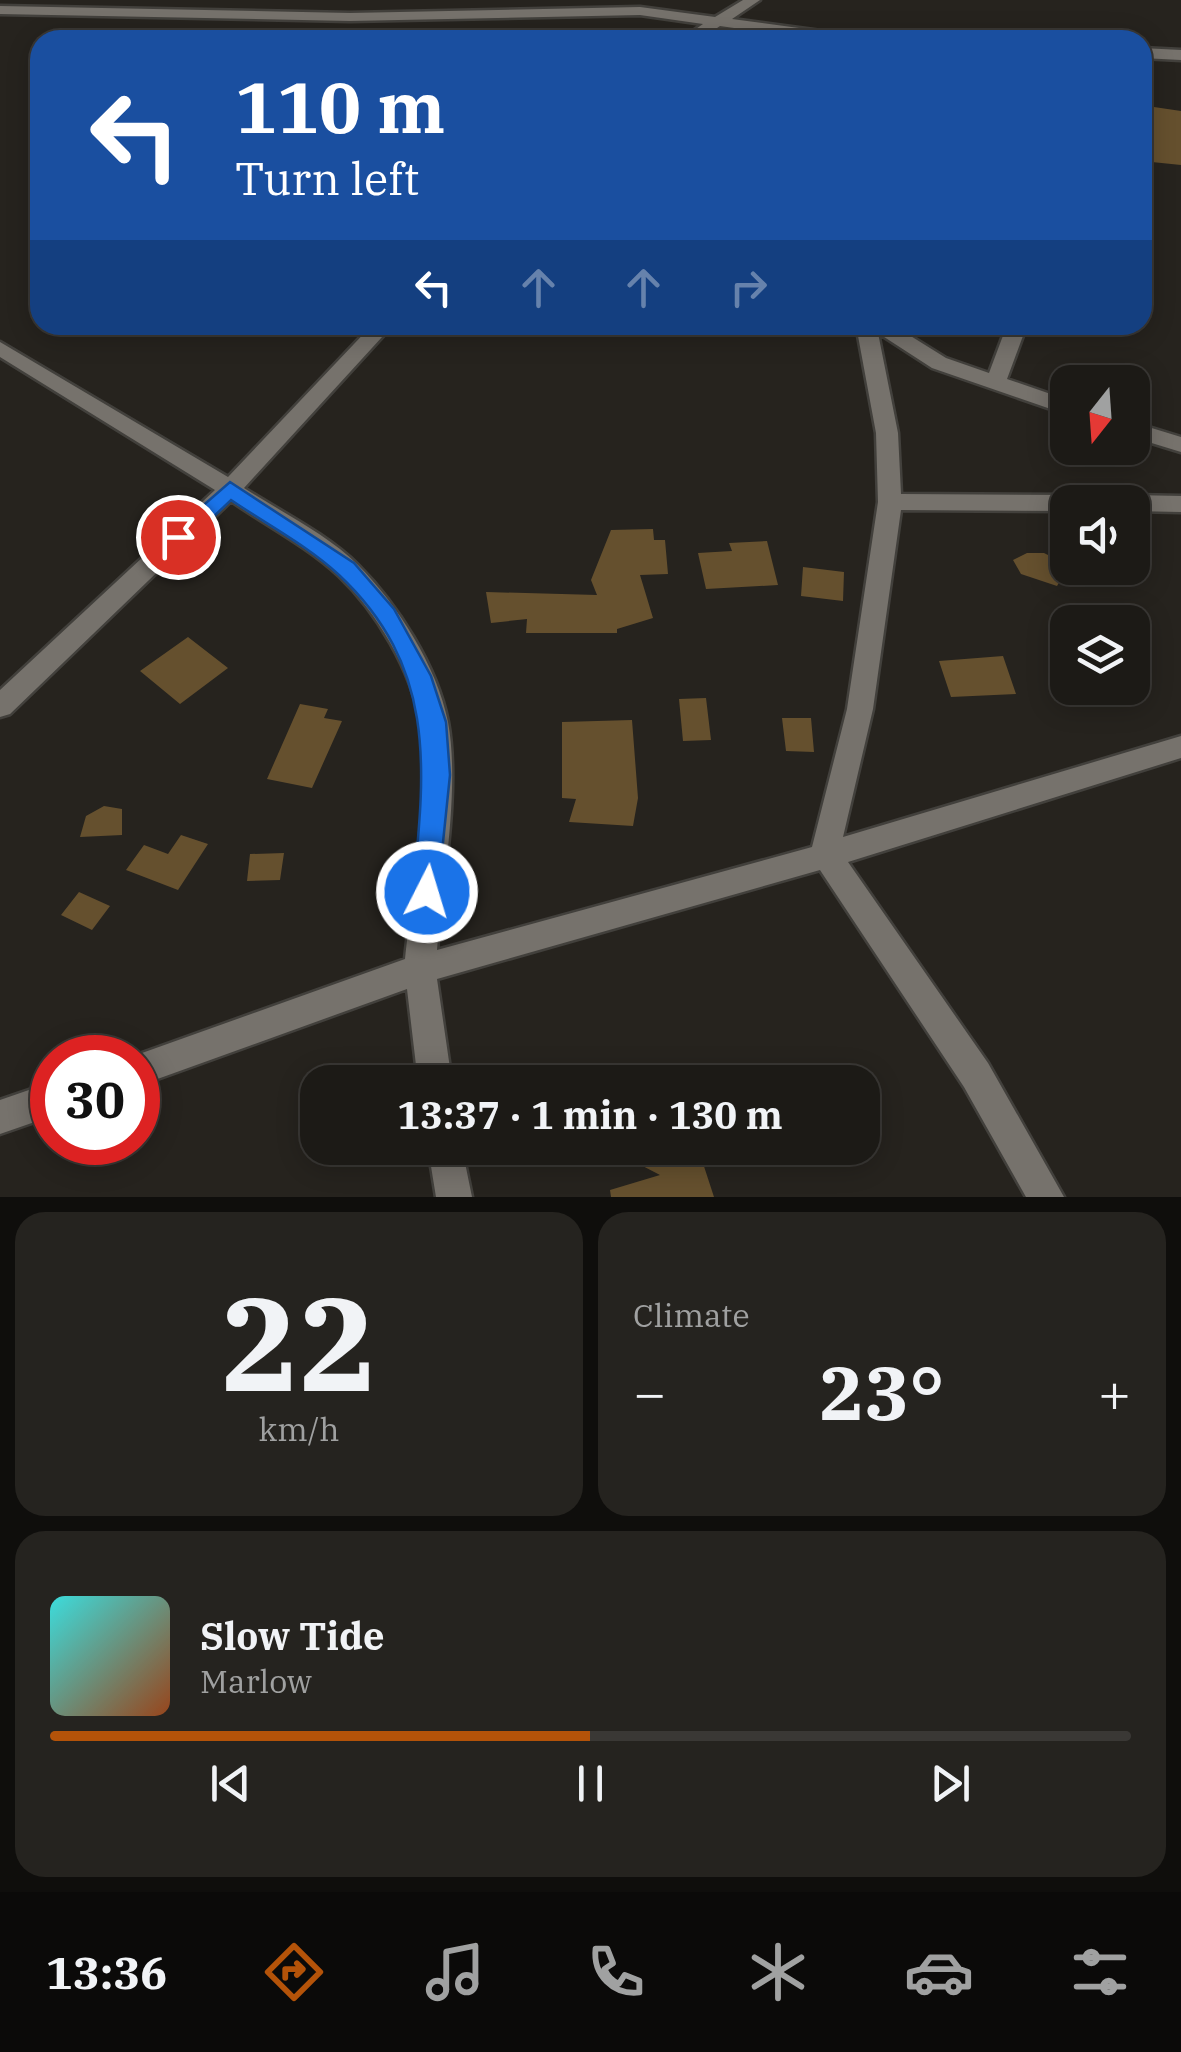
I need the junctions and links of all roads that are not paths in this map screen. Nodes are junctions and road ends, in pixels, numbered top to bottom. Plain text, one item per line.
1 (752, 0) edge
2 (129, 6) edge
3 (637, 6) edge
4 (0, 10) edge
5 (715, 24) junction
6 (674, 30) edge
7 (706, 30) edge
8 (766, 30) edge
9 (1152, 53) edge
10 (1181, 54) edge
11 (374, 335) edge
12 (868, 335) edge
13 (895, 335) edge
14 (1013, 335) edge
15 (0, 348) edge
16 (995, 384) junction
17 (1050, 402) edge
18 (1150, 435) edge
19 (1181, 445) edge
20 (230, 490) junction
21 (890, 502) junction
22 (1050, 503) edge
23 (1150, 503) edge
24 (1181, 504) edge
25 (0, 706) edge
26 (1181, 748) edge
27 (825, 853) junction
28 (420, 969) junction
29 (160, 1062) edge
30 (432, 1065) edge
31 (30, 1107) edge
32 (0, 1117) edge
33 (449, 1165) edge
34 (454, 1197) edge
35 (1046, 1197) edge

1 - 5 street
2 - 3 street
2 - 4 street
3 - 5 street
3 - 6 street
5 - 7 street
5 - 8 street
9 - 10 street
11 - 20 street
12 - 21 street
13 - 16 street
14 - 16 street
15 - 20 street
16 - 17 street
18 - 19 street
20 - 25 street
20 - 28 street
21 - 22 street
21 - 27 street
23 - 24 street
26 - 27 street
27 - 28 street
27 - 35 street
28 - 29 street
28 - 30 street
31 - 32 street
33 - 34 street

